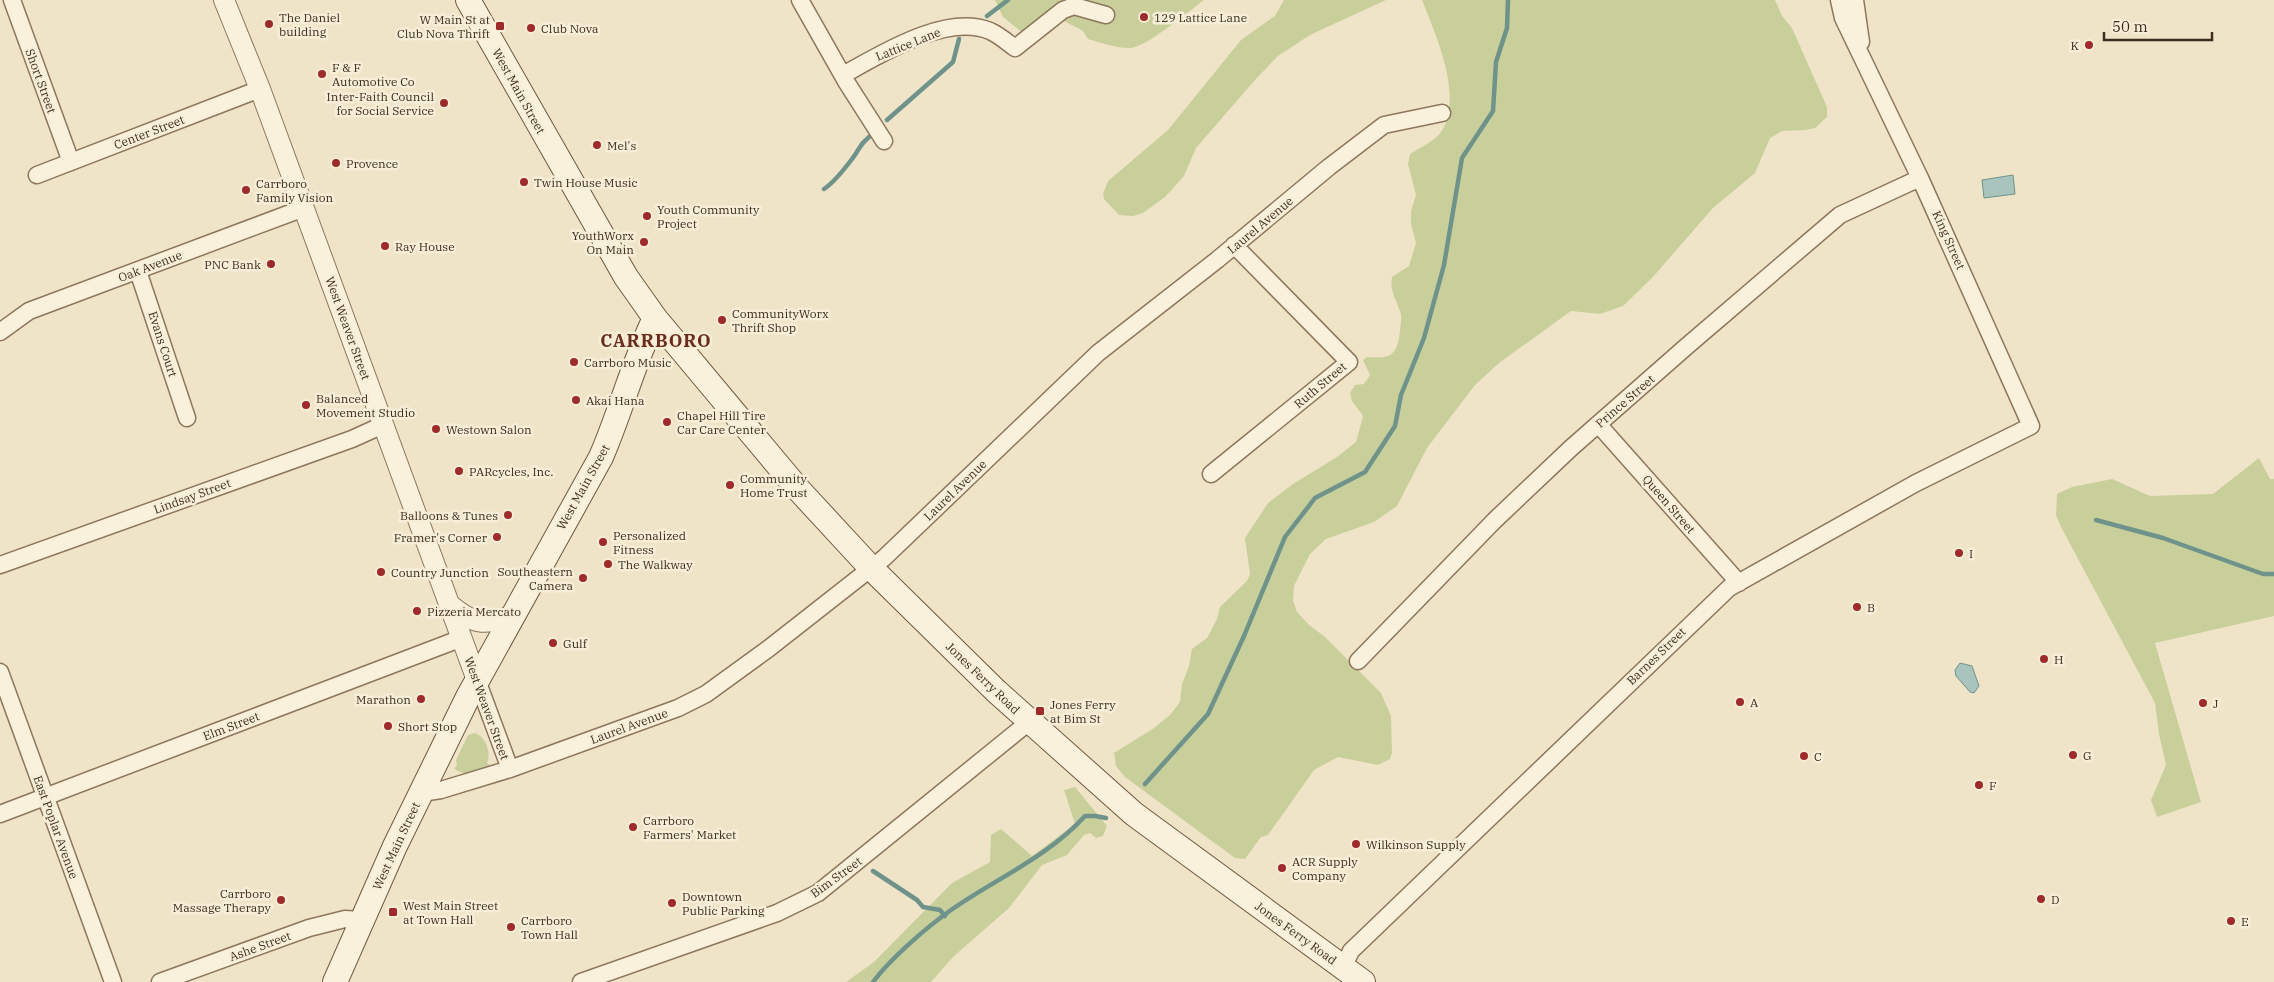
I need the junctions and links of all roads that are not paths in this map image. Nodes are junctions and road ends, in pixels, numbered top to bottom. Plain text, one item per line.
1 (12, 0) edge
2 (224, 0) edge
3 (468, 0) edge
4 (800, 0) edge
5 (1839, 0) edge
6 (1855, 0) edge
7 (1106, 16) dead end
8 (1863, 56) junction
9 (843, 75) junction
10 (260, 89) junction
11 (1442, 113) dead end
12 (884, 141) dead end
13 (71, 162) junction
14 (37, 175) dead end
15 (1920, 178) junction
16 (304, 208) junction
17 (1234, 245) junction
18 (138, 270) junction
19 (655, 318) junction
20 (0, 332) edge
21 (186, 418) dead end
22 (1598, 424) junction
23 (383, 425) junction
24 (2031, 426) joint
25 (1212, 474) dead end
26 (0, 565) edge
27 (871, 568) junction
28 (1739, 583) junction
29 (450, 605) junction
30 (512, 616) junction
31 (462, 638) junction
32 (1358, 661) dead end
33 (0, 672) edge
34 (477, 680) junction
35 (1028, 722) junction
36 (510, 769) junction
37 (421, 792) junction
38 (46, 797) junction
39 (0, 814) edge
40 (362, 920) junction
41 (1343, 968) junction
42 (113, 982) edge
43 (160, 982) edge
44 (335, 982) edge
45 (581, 982) edge
46 (1363, 982) edge

1 - 13 street, Short Street
2 - 10 street, West Weaver Street
3 - 19 main road, West Main Street
4 - 9 street
5 - 8 street, King Street
6 - 8 street
7 - 9 street, Lattice Lane
8 - 15 street, King Street
9 - 12 street
10 - 13 street, Center Street
10 - 16 street, West Weaver Street
11 - 17 street, Laurel Avenue
13 - 14 street, Center Street
15 - 22 street, Prince Street
15 - 24 street, King Street
16 - 18 street, Oak Avenue
16 - 23 street, West Weaver Street
17 - 25 street, Ruth Street
17 - 27 street, Laurel Avenue
18 - 20 street, Oak Avenue
18 - 21 street, Evans Court
19 - 27 main road, Jones Ferry Road
19 - 30 main road, West Main Street
22 - 28 street, Queen Street
22 - 32 street, Prince Street
23 - 26 street, Lindsay Street
23 - 29 street, West Weaver Street
24 - 28 street, Barnes Street
27 - 35 main road, Jones Ferry Road
27 - 36 street, Laurel Avenue
28 - 41 street, Barnes Street
29 - 30 street
29 - 31 street, West Weaver Street
30 - 34 main road, West Main Street
31 - 34 street, West Weaver Street
31 - 38 street, Elm Street
33 - 38 street, East Poplar Avenue
34 - 36 street, West Weaver Street
34 - 37 main road, West Main Street
35 - 41 main road, Jones Ferry Road
35 - 45 street, Bim Street
36 - 37 street, Laurel Avenue
37 - 40 main road, West Main Street
38 - 39 street, Elm Street
38 - 42 street, East Poplar Avenue
40 - 43 street, Ashe Street
40 - 44 main road, West Main Street
41 - 46 main road, Jones Ferry Road

